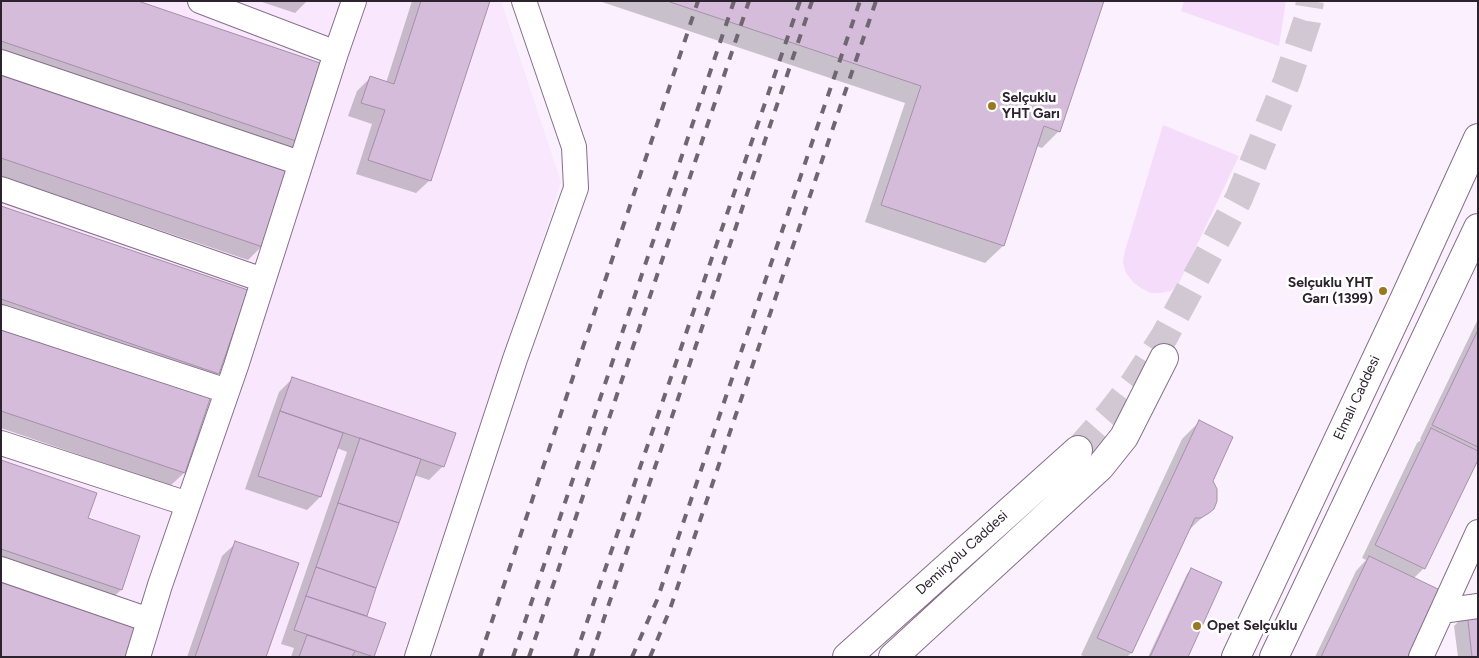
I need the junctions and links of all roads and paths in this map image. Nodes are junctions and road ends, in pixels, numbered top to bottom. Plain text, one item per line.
1 (200, 1) edge
2 (354, 1) edge
3 (524, 1) edge
4 (336, 53) junction
5 (1, 62) edge
6 (1478, 138) edge
7 (300, 163) junction
8 (1, 189) edge
9 (1478, 228) edge
10 (263, 280) junction
11 (1, 317) edge
12 (1164, 358) dead end
13 (227, 391) junction
14 (1, 443) edge
15 (1078, 450) tunnel mouth
16 (188, 504) junction
17 (1478, 532) edge
18 (1, 569) edge
19 (1478, 606) edge
20 (1442, 612) junction
21 (149, 620) junction
22 (138, 657) edge
23 (418, 657) edge
24 (847, 657) edge
25 (893, 657) edge
26 (1236, 657) edge
27 (1274, 657) edge
28 (1422, 657) edge

1 - 4 street
2 - 4 street
3 - 23 street
4 - 7 street
5 - 7 street
6 - 26 main road, Elmalı Caddesi
7 - 10 street
8 - 10 street
9 - 27 main road
10 - 13 street
11 - 13 street
12 - 25 main road
13 - 16 street
14 - 16 street
15 - 24 main road, Demiryolu Caddesi
16 - 21 street
17 - 20 street
18 - 21 street
19 - 20 street
20 - 28 street
21 - 22 street

